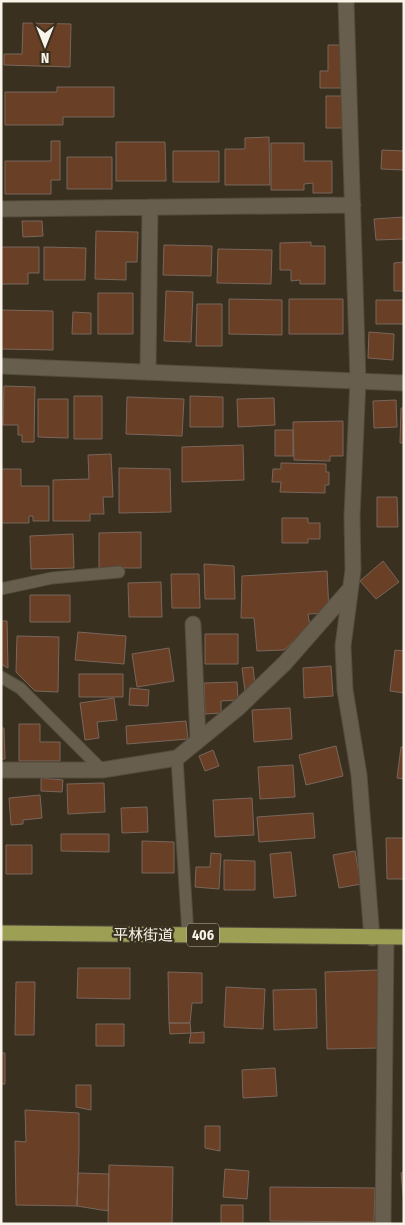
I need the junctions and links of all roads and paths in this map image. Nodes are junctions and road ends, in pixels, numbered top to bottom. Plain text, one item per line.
1 (346, 1) edge
2 (353, 205) junction
3 (150, 207) junction
4 (1, 209) edge
5 (1, 366) edge
6 (148, 372) junction
7 (358, 380) junction
8 (404, 384) edge
9 (119, 572) dead end
10 (1, 589) edge
11 (350, 589) junction
12 (193, 624) dead end
13 (1, 677) edge
14 (198, 740) junction
15 (176, 758) junction
16 (1, 770) edge
17 (102, 770) junction
18 (1, 933) edge
19 (188, 935) junction
20 (379, 938) junction
21 (404, 938) edge
22 (383, 1224) edge

1 - 2 street
2 - 3 street
2 - 7 street
3 - 4 street
3 - 6 street
5 - 6 street
6 - 7 street
7 - 8 street
7 - 11 street
9 - 10 lane
11 - 14 street
11 - 20 street
12 - 14 street
13 - 17 lane
14 - 15 street
15 - 17 street
15 - 19 lane
16 - 17 street
18 - 19 highway, 平林街道 / 406
19 - 20 highway, 平林街道 / 406
20 - 21 highway, 平林街道 / 406
20 - 22 street

